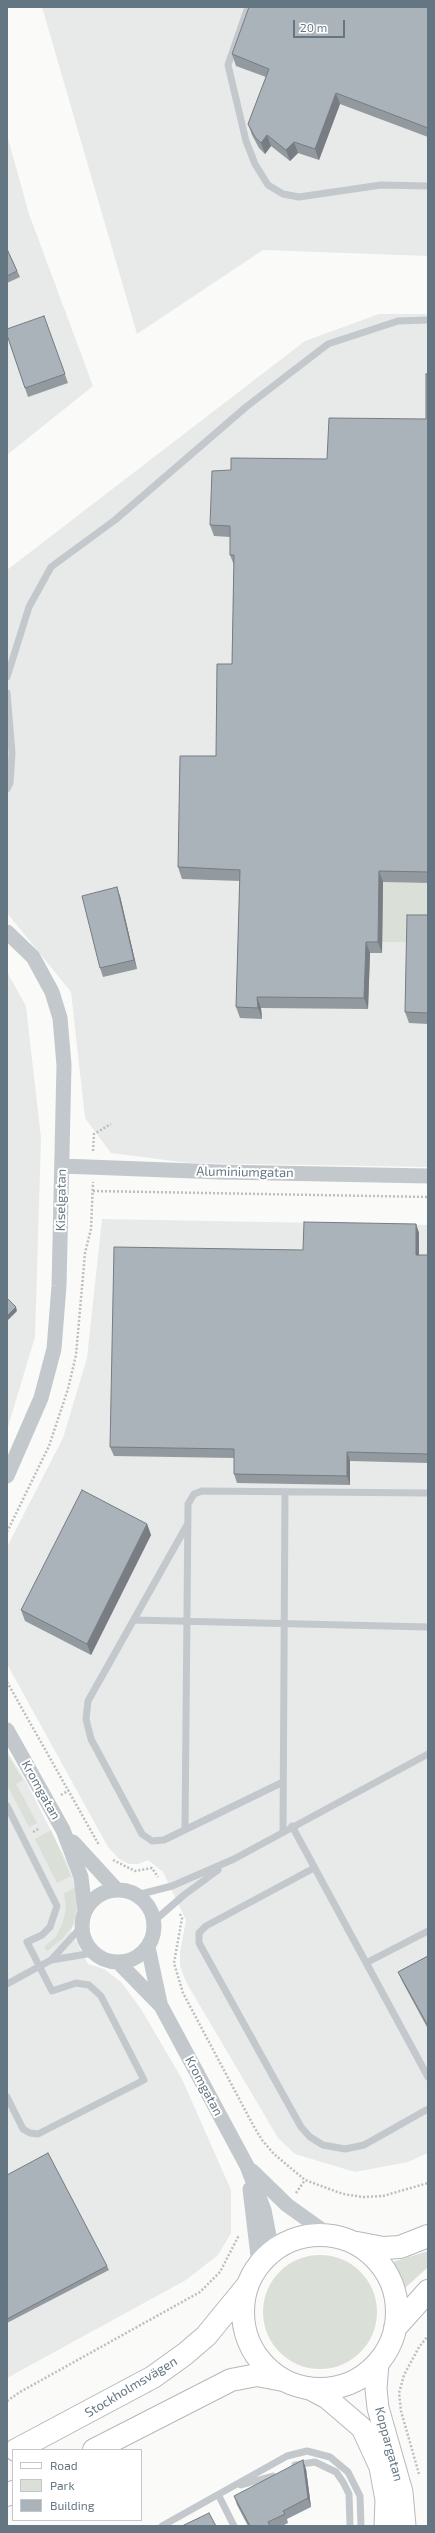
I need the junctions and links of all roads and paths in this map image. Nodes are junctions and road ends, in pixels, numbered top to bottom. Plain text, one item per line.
1 (248, 7) edge
2 (428, 186) edge
3 (428, 320) edge
4 (7, 677) edge
5 (7, 693) edge
6 (7, 789) edge
7 (7, 932) edge
8 (62, 1166) junction
9 (428, 1176) edge
10 (93, 1191) dead end
11 (428, 1197) edge
12 (7, 1476) edge
13 (286, 1492) junction
14 (428, 1493) edge
15 (188, 1524) junction
16 (134, 1620) junction
17 (187, 1622) junction
18 (284, 1624) junction
19 (428, 1628) edge
20 (7, 1682) edge
21 (7, 1730) edge
22 (428, 1754) edge
23 (283, 1782) junction
24 (7, 1806) edge
25 (292, 1826) junction
26 (63, 1830) junction
27 (185, 1830) junction
28 (283, 1831) junction
29 (104, 1850) dead end
30 (108, 1855) dead end
31 (234, 1859) junction
32 (314, 1868) junction
33 (164, 1888) junction
34 (116, 1889) junction
35 (137, 1895) junction
36 (175, 1905) junction
37 (83, 1919) junction
38 (154, 1921) junction
39 (428, 1931) edge
40 (148, 1947) junction
41 (93, 1953) junction
42 (51, 1960) junction
43 (118, 1962) junction
44 (366, 1963) junction
45 (40, 1966) junction
46 (7, 1984) edge
47 (161, 2006) junction
48 (428, 2077) edge
49 (7, 2096) edge
50 (428, 2109) edge
51 (247, 2166) junction
52 (428, 2183) edge
53 (242, 2231) dead end
54 (329, 2235) junction
55 (428, 2236) edge
56 (352, 2242) junction
57 (266, 2258) junction
58 (248, 2285) junction
59 (428, 2291) edge
60 (395, 2328) junction
61 (428, 2336) edge
62 (378, 2362) junction
63 (286, 2381) junction
64 (308, 2388) junction
65 (7, 2401) edge
66 (18, 2449) edge
67 (96, 2449) edge
68 (420, 2478) dead end
69 (234, 2486) junction
70 (219, 2496) junction
71 (162, 2526) edge
72 (234, 2526) edge
73 (350, 2526) edge
74 (361, 2526) edge
75 (385, 2526) edge
76 (404, 2526) edge

1 - 2 lane
3 - 4 lane
5 - 6 lane
7 - 8 street, Kiselgatan
8 - 9 street, Aluminiumgatan
8 - 12 street, Kiselgatan
10 - 11 path
13 - 14 lane
13 - 15 lane
13 - 18 lane
15 - 16 lane
15 - 17 lane
16 - 17 lane
16 - 27 lane
17 - 18 lane
17 - 27 lane
18 - 19 lane
18 - 23 lane
20 - 29 path
21 - 26 street, Kromgatan
22 - 25 lane
23 - 27 lane
23 - 28 lane
24 - 45 lane
25 - 28 lane
25 - 32 lane
26 - 34 street, Kromgatan
26 - 37 street, Kromgatan
28 - 31 lane
30 - 33 path
31 - 33 lane
31 - 36 lane
32 - 44 lane
32 - 50 lane
33 - 35 lane
34 - 35 street
34 - 37 street
35 - 38 street
36 - 38 lane
36 - 52 path
37 - 41 street
37 - 42 lane
38 - 40 street
39 - 44 lane
40 - 43 street
40 - 47 street, Kromgatan
41 - 42 lane
41 - 43 street
42 - 45 lane
43 - 47 street, Kromgatan
44 - 48 lane
45 - 46 lane
45 - 49 lane
47 - 51 street, Kromgatan
51 - 54 street, Kromgatan
51 - 57 street, Kromgatan
53 - 65 path
54 - 56 highway
54 - 57 highway
55 - 56 highway
56 - 60 highway
57 - 58 highway
58 - 63 highway
58 - 66 highway, Stockholmsvägen
59 - 60 highway
60 - 62 highway
61 - 68 path
62 - 64 highway
62 - 76 street, Koppargatan
63 - 64 highway
63 - 67 highway
64 - 75 street, Koppargatan
69 - 70 lane
69 - 73 lane
69 - 74 lane
70 - 71 lane
70 - 72 lane

